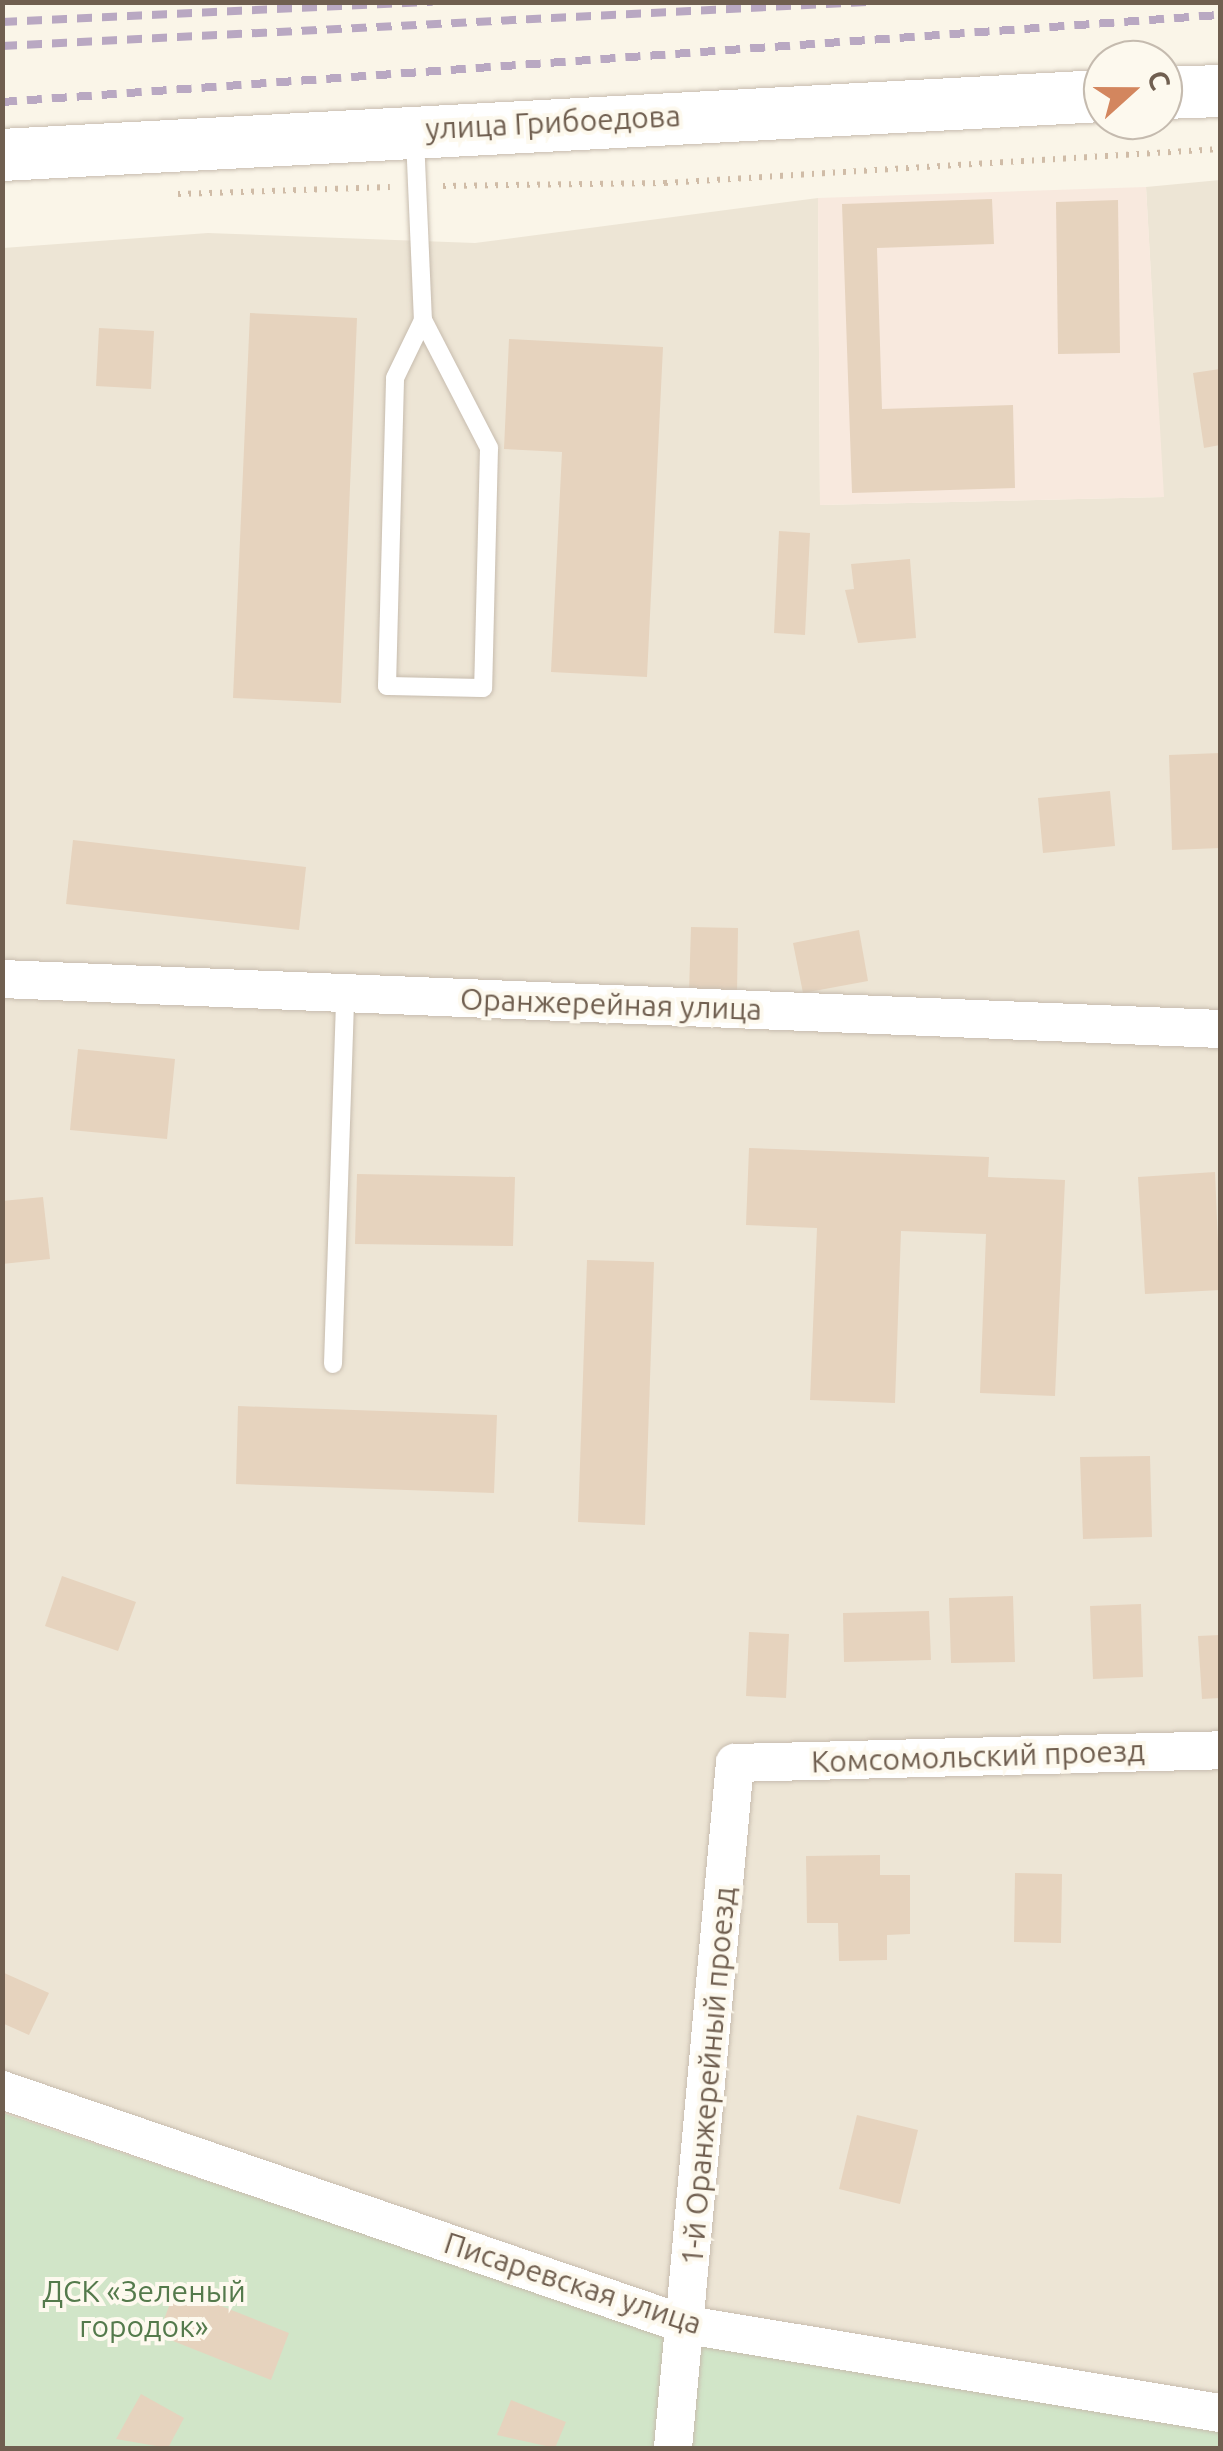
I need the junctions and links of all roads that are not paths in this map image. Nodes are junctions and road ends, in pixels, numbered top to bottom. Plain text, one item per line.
1 (1220, 91) edge
2 (1183, 92) edge
3 (1083, 97) edge
4 (414, 128) junction
5 (2, 155) edge
6 (423, 320) junction
7 (2, 978) edge
8 (344, 993) junction
9 (1220, 1029) edge
10 (333, 1364) dead end
11 (1220, 1750) edge
12 (736, 1763) joint
13 (2, 2090) edge
14 (686, 2325) junction
15 (1220, 2413) edge
16 (673, 2448) edge

1 - 2 street
3 - 4 street, улица Грибоедова
4 - 5 street, улица Грибоедова
4 - 6 lane
6 - 6 lane
7 - 8 street, Оранжерейная улица
8 - 9 street, Оранжерейная улица
8 - 10 lane
11 - 12 street, Комсомольский проезд
12 - 14 street, 1-й Оранжерейный проезд
13 - 14 street, Писаревская улица
14 - 15 street, Писаревская улица
14 - 16 street, 1-й Оранжерейный проезд

